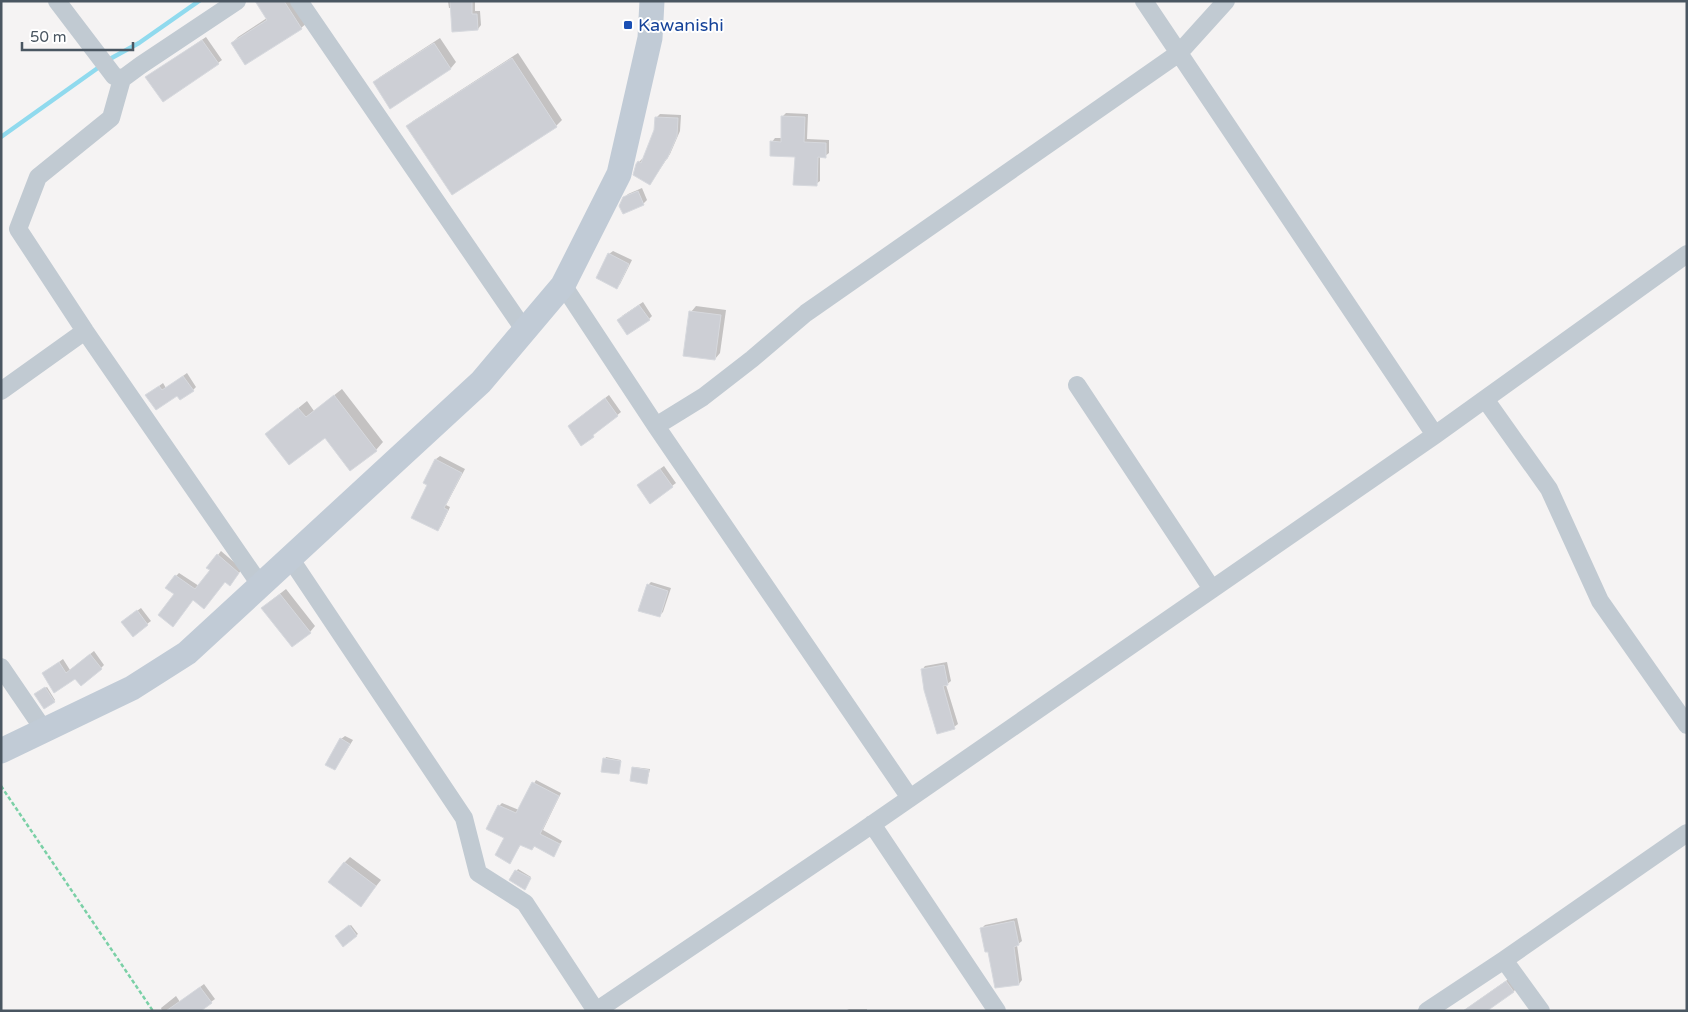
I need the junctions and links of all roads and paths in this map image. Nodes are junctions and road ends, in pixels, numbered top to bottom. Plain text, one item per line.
1 (57, 1) edge
2 (237, 1) edge
3 (299, 1) edge
4 (652, 1) edge
5 (1144, 1) edge
6 (1226, 1) edge
7 (1180, 53) junction
8 (122, 79) junction
9 (1687, 254) edge
10 (563, 285) junction
11 (85, 330) junction
12 (525, 331) junction
13 (1077, 385) dead end
14 (1, 391) edge
15 (1484, 399) junction
16 (656, 426) junction
17 (1435, 435) junction
18 (290, 558) junction
19 (261, 586) junction
20 (1212, 589) junction
21 (1, 667) edge
22 (1687, 725) edge
23 (44, 730) junction
24 (1, 751) edge
25 (1, 786) edge
26 (910, 798) junction
27 (872, 824) junction
28 (1687, 833) edge
29 (1504, 960) junction
30 (153, 1011) edge
31 (596, 1011) edge
32 (997, 1011) edge
33 (1427, 1011) edge
34 (1541, 1011) edge

1 - 8 street
2 - 8 street
3 - 12 street
4 - 10 street
5 - 7 street
6 - 7 street
7 - 16 street
7 - 17 street
8 - 11 street
9 - 15 street
10 - 12 street
10 - 16 street
11 - 14 street
11 - 19 street
12 - 18 street
13 - 20 street
15 - 17 street
15 - 22 street
16 - 26 street
17 - 20 street
18 - 19 street
18 - 31 street
19 - 23 street
20 - 26 street
21 - 23 street
23 - 24 street
25 - 30 path
26 - 27 street
27 - 31 street
27 - 32 street
28 - 29 street
29 - 33 street
29 - 34 street

